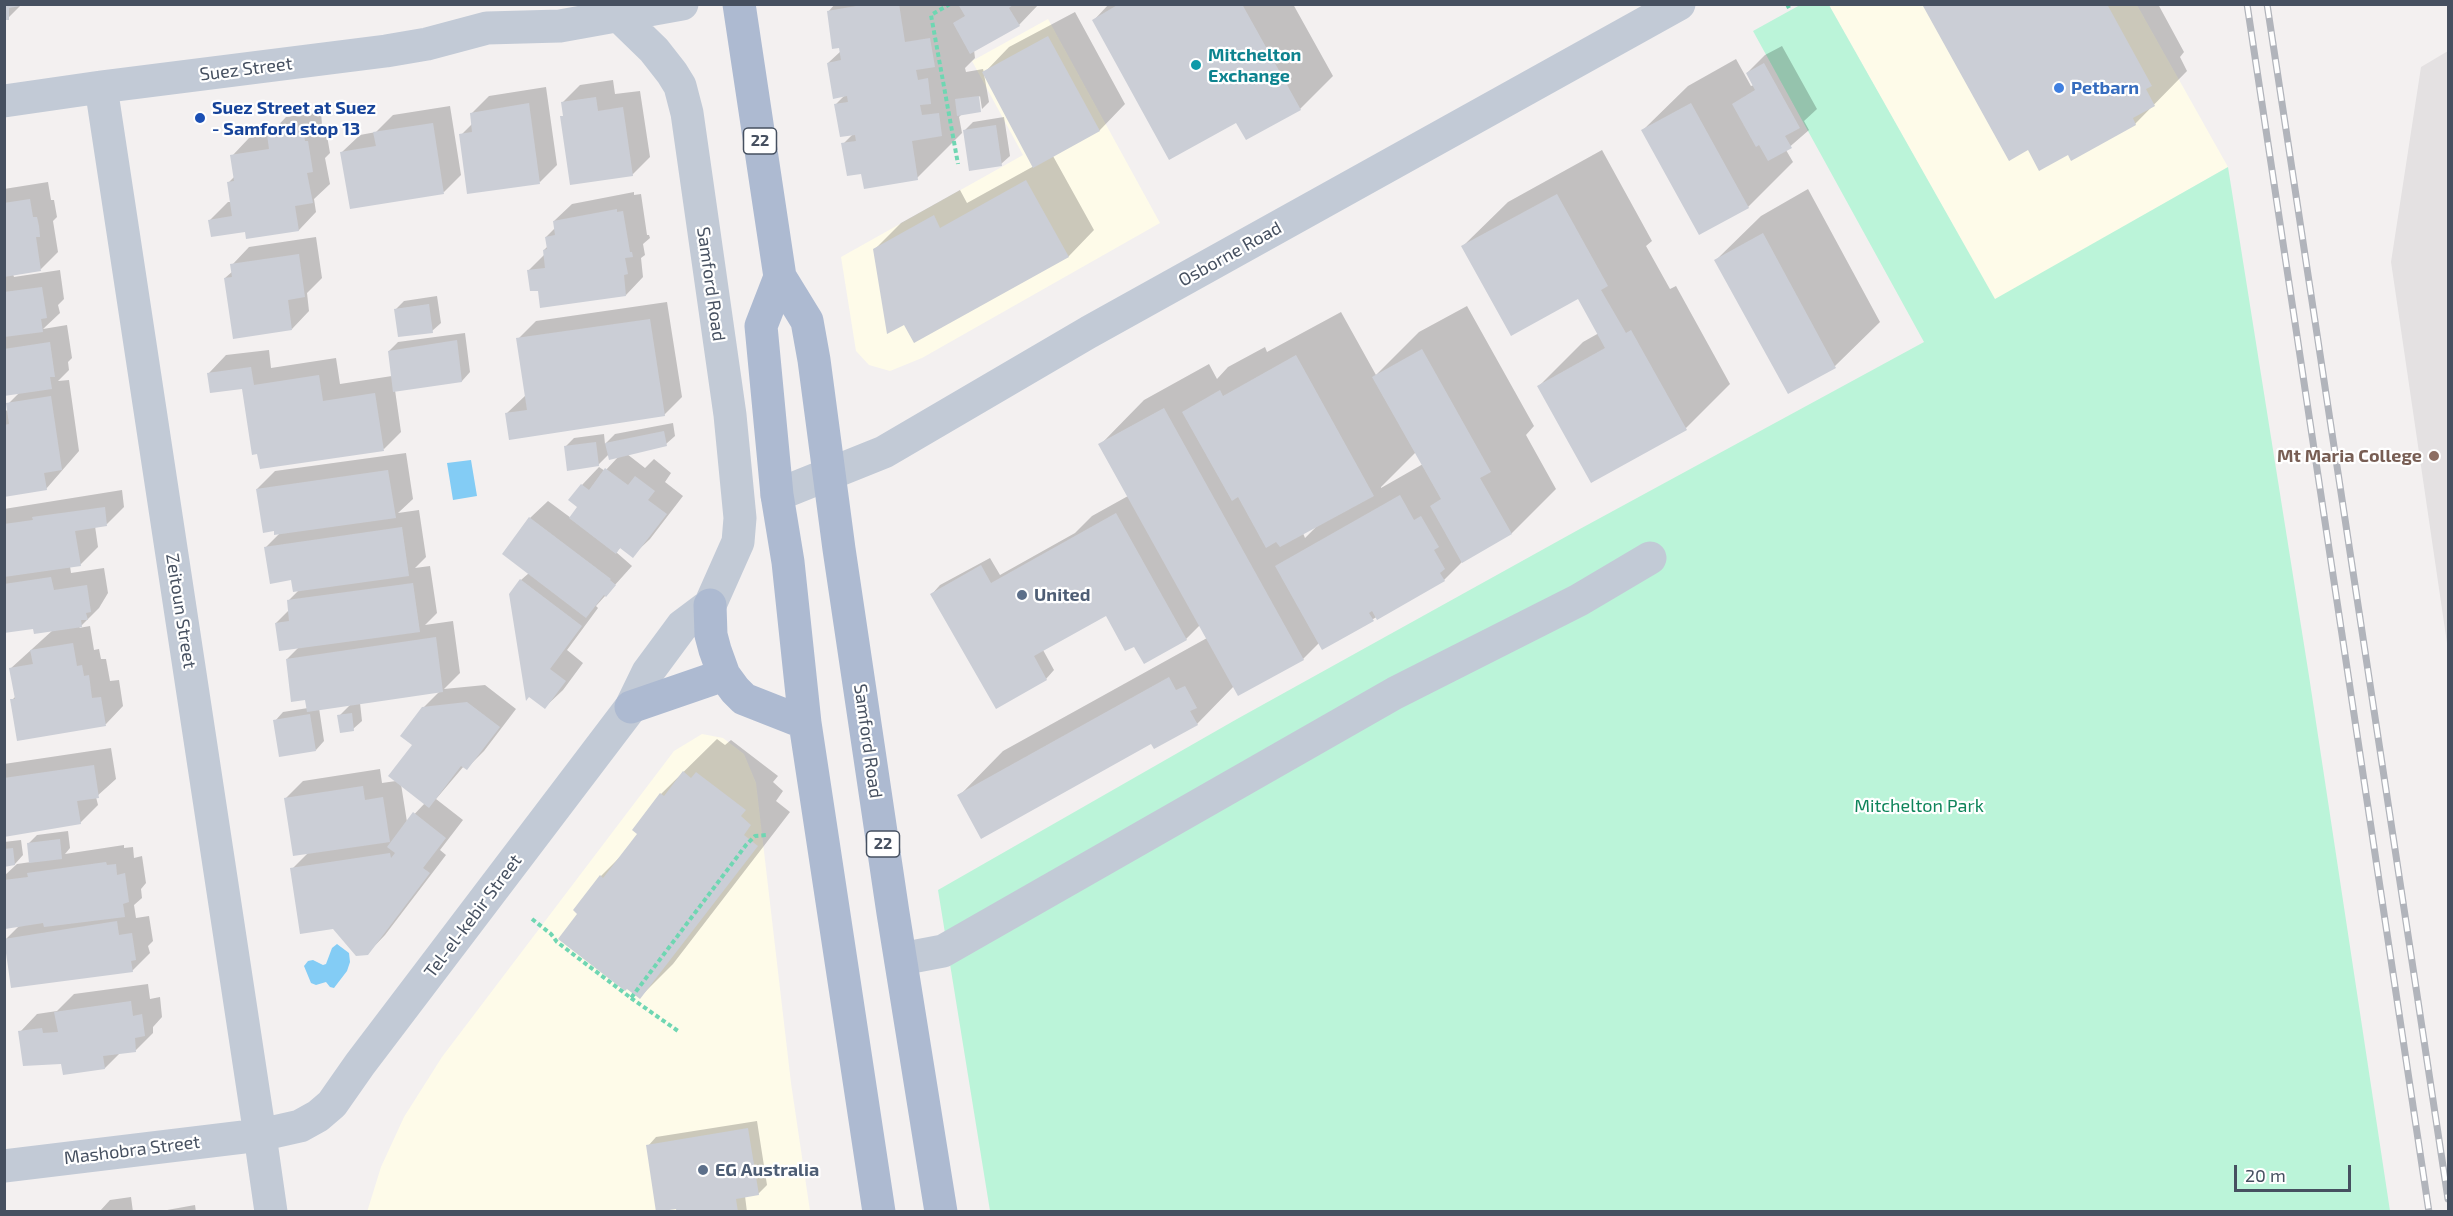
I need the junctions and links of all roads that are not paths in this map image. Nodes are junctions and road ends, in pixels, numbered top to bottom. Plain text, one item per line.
1 (525, 4) edge
2 (682, 4) edge
3 (739, 4) edge
4 (1679, 4) edge
5 (619, 16) junction
6 (487, 28) junction
7 (101, 87) junction
8 (4, 101) edge
9 (780, 277) junction
10 (830, 475) junction
11 (777, 495) junction
12 (1650, 558) dead end
13 (710, 605) junction
14 (723, 675) junction
15 (631, 707) junction
16 (806, 723) junction
17 (901, 959) junction
18 (260, 1135) junction
19 (4, 1166) edge
20 (271, 1212) edge
21 (879, 1212) edge
22 (941, 1212) edge

1 - 6 street, Suez Street
2 - 5 street, Suez Street
3 - 9 main road, Samford Road / 22
4 - 10 street, Osborne Road
5 - 6 street, Suez Street
5 - 13 street, Samford Road
6 - 7 street, Suez Street
7 - 8 street, Suez Street
7 - 18 street, Zeitoun Street
9 - 10 main road, Samford Road / 22
9 - 11 main road, Samford Road / 22
10 - 11 street, Osborne Road
10 - 17 main road, Samford Road / 22
11 - 16 main road, Samford Road / 22
12 - 17 street
13 - 14 main road
13 - 15 street, Tel-el-kebir Street
14 - 15 main road
14 - 16 main road
15 - 18 street, Tel-el-kebir Street
16 - 21 main road, Samford Road / 22
17 - 22 main road, Samford Road / 22
18 - 19 street, Mashobra Street
18 - 20 street

